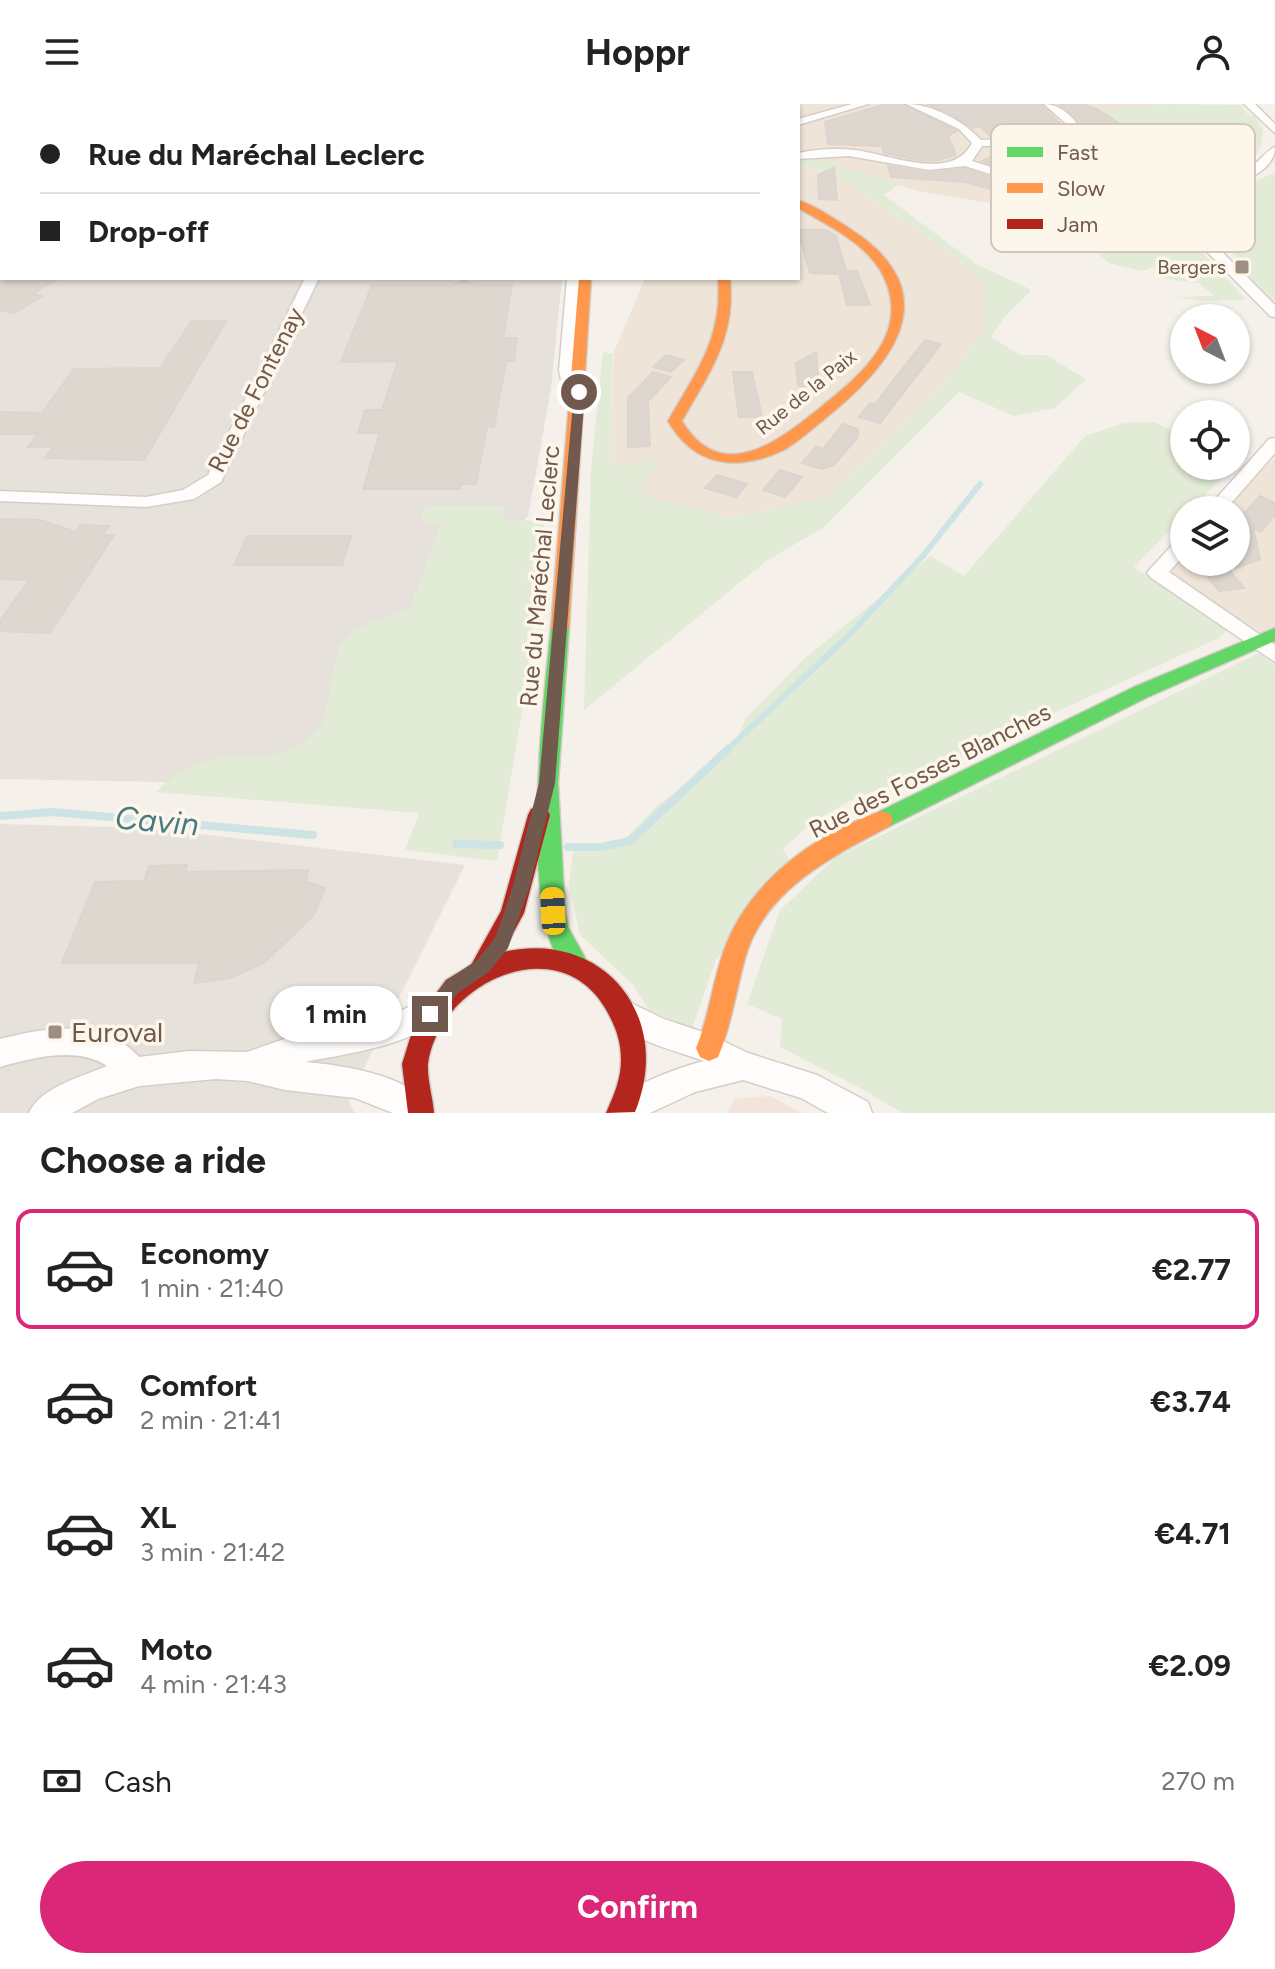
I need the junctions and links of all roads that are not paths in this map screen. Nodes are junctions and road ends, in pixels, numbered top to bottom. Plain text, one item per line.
1 (863, 104) edge
2 (911, 104) edge
3 (1049, 104) edge
4 (1249, 104) edge
5 (800, 121) edge
6 (1073, 124) edge
7 (1275, 130) edge
8 (991, 142) edge
9 (978, 143) junction
10 (1275, 150) edge
11 (800, 156) edge
12 (965, 162) junction
13 (1255, 169) edge
14 (991, 170) edge
15 (800, 204) edge
16 (1215, 252) edge
17 (311, 280) edge
18 (574, 280) edge
19 (585, 280) edge
20 (724, 280) edge
21 (1275, 313) edge
22 (578, 414) junction
23 (1275, 443) edge
24 (0, 496) edge
25 (1228, 496) edge
26 (1170, 559) edge
27 (1266, 637) edge
28 (1275, 655) edge
29 (547, 783) junction
30 (577, 965) junction
31 (483, 966) junction
32 (438, 1005) junction
33 (627, 1014) junction
34 (709, 1048) junction
35 (0, 1053) edge
36 (247, 1066) junction
37 (743, 1066) junction
38 (132, 1072) junction
39 (44, 1113) edge
40 (419, 1113) edge
41 (621, 1113) edge
42 (857, 1113) edge

1 - 5 street
2 - 9 street
3 - 6 street
4 - 7 street
8 - 9 street
9 - 12 street
10 - 13 street
11 - 12 street
12 - 14 street
15 - 20 street, Rue de la Paix
16 - 21 street
17 - 24 street, Rue de Fontenay
18 - 22 street
19 - 22 street, Rue du Maréchal Leclerc
22 - 29 street, Rue du Maréchal Leclerc
23 - 25 street
26 - 27 street
27 - 28 street
27 - 34 street, Rue des Fosses Blanches
29 - 30 street, Rue du Maréchal Leclerc
29 - 31 street, Rue du Maréchal Leclerc
30 - 31 street
30 - 33 street
31 - 32 street
32 - 36 street
32 - 40 street
33 - 34 street
33 - 41 street
34 - 37 street
35 - 38 street
36 - 38 street
36 - 40 street
37 - 41 street
37 - 42 street
38 - 39 street

